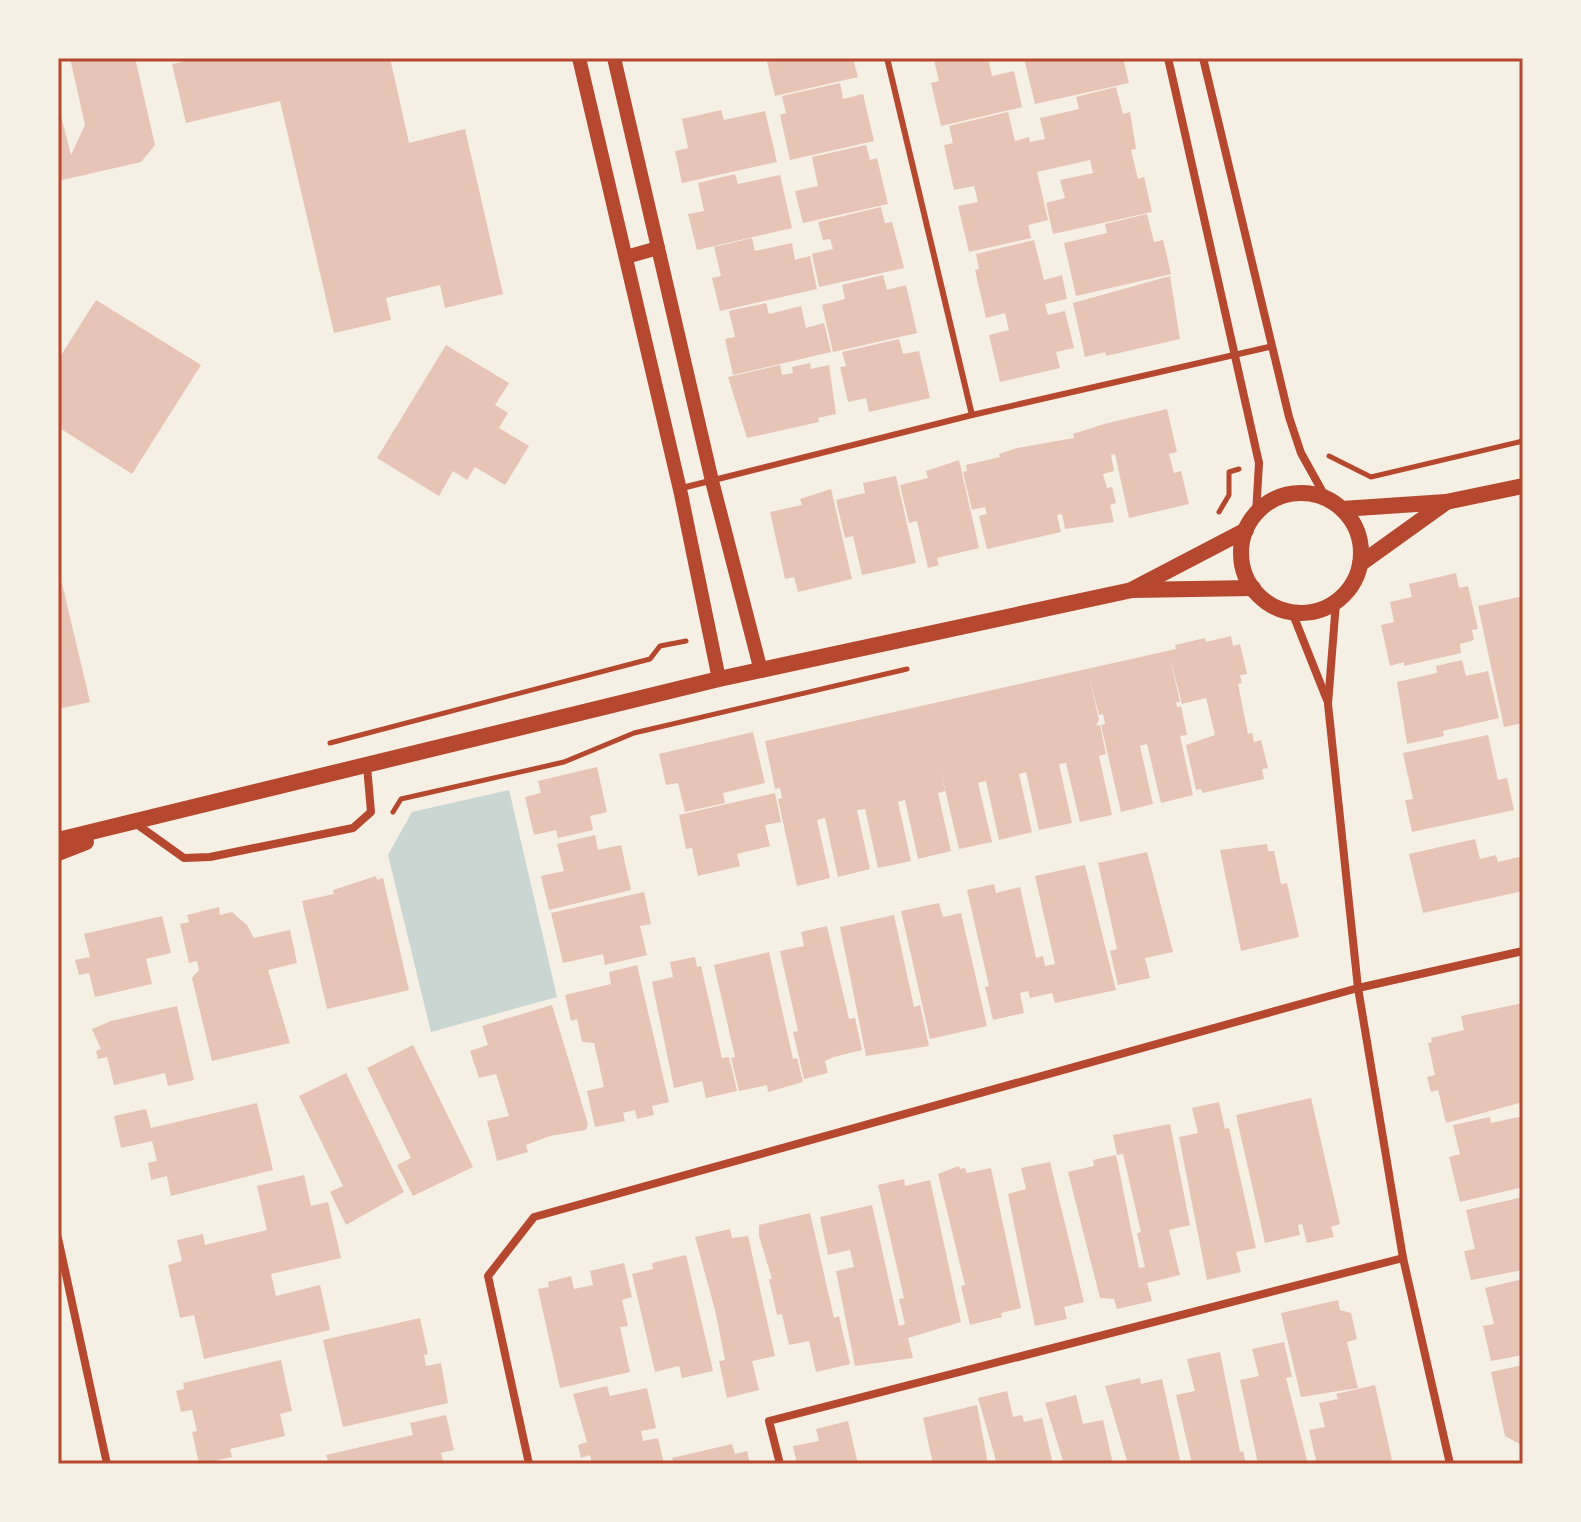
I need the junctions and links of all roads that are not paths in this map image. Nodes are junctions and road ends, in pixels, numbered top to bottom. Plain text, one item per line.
1 (579, 58) edge
2 (614, 58) edge
3 (887, 58) edge
4 (1168, 58) edge
5 (1203, 58) edge
6 (658, 248) junction
7 (626, 257) junction
8 (1269, 347) junction
9 (1236, 355) junction
10 (972, 415) junction
11 (712, 481) junction
12 (1523, 486) edge
13 (680, 488) junction
14 (1326, 498) junction
15 (1446, 502) junction
16 (1342, 509) junction
17 (1256, 514) junction
18 (1246, 530) junction
19 (1360, 564) junction
20 (1253, 588) junction
21 (1132, 590) junction
22 (1336, 602) junction
23 (1292, 612) junction
24 (761, 671) junction
25 (719, 679) junction
26 (1328, 704) junction
27 (367, 766) junction
28 (135, 823) junction
29 (58, 840) edge
30 (58, 853) edge
31 (1523, 951) edge
32 (1358, 988) junction
33 (58, 1238) edge
34 (1403, 1258) junction
35 (107, 1464) edge
36 (529, 1464) edge
37 (780, 1464) edge
38 (1450, 1464) edge

1 - 7 street
2 - 6 street
3 - 10 lane
4 - 9 street
5 - 8 street
6 - 7 street
6 - 11 street
7 - 13 street
8 - 9 lane
8 - 14 street
9 - 10 lane
9 - 17 street
10 - 11 lane
11 - 13 lane
11 - 24 street
12 - 15 main road
13 - 25 street
14 - 16 main road
14 - 17 main road
15 - 16 main road
15 - 19 main road
16 - 19 main road
17 - 18 main road
18 - 20 main road
18 - 21 main road
19 - 22 main road
20 - 21 main road
20 - 23 main road
21 - 24 main road
22 - 23 main road
22 - 26 street
23 - 26 street
24 - 25 main road
25 - 27 main road
26 - 32 street
27 - 28 main road
27 - 28 street
28 - 29 main road
28 - 30 main road
31 - 32 street
32 - 34 street
32 - 36 street
33 - 35 street
34 - 37 street
34 - 38 street

